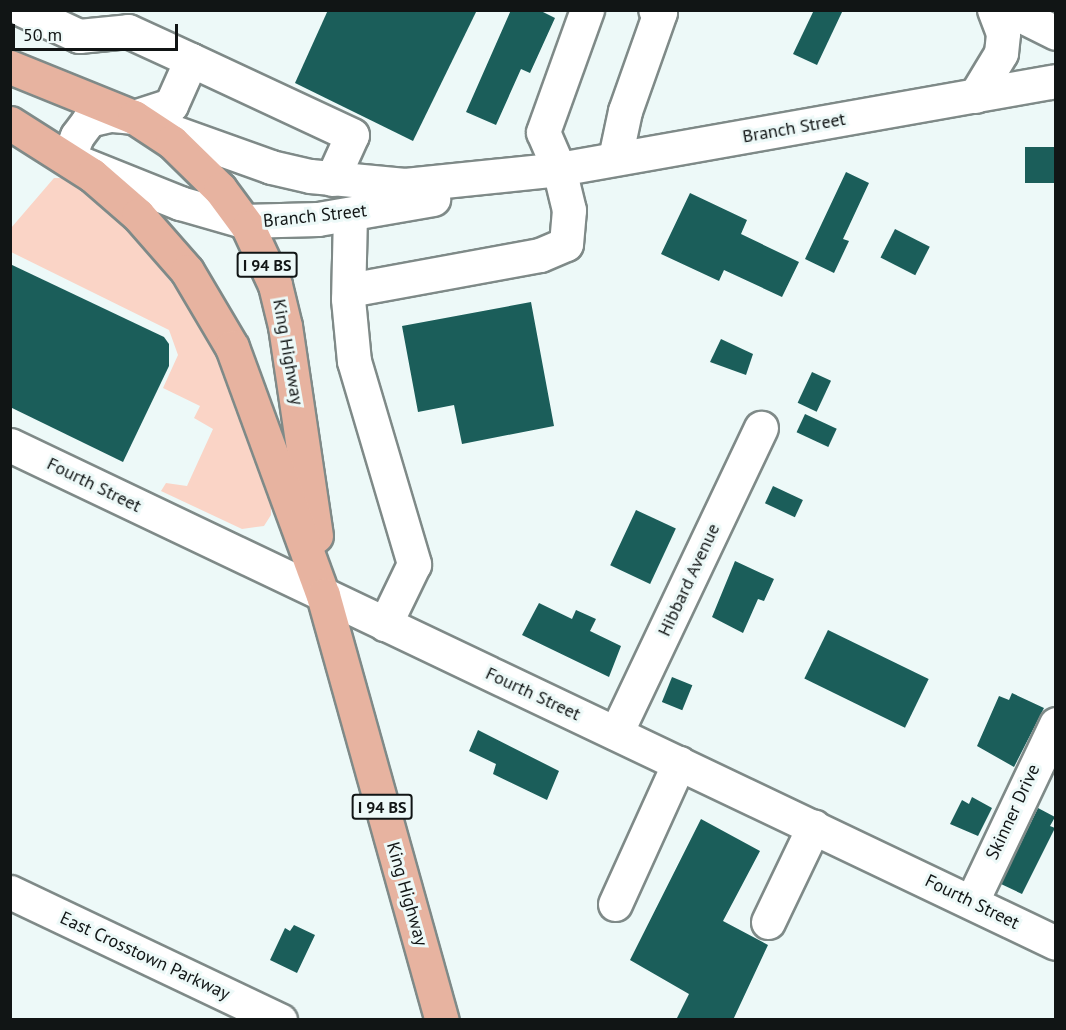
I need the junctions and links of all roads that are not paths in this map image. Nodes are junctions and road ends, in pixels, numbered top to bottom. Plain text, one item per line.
1 (22, 10) edge
2 (587, 10) edge
3 (655, 10) edge
4 (994, 10) edge
5 (1010, 10) edge
6 (1056, 33) edge
7 (191, 60) junction
8 (10, 67) edge
9 (1056, 81) edge
10 (975, 96) junction
11 (134, 117) junction
12 (10, 123) edge
13 (68, 158) junction
14 (615, 158) junction
15 (546, 170) junction
16 (332, 179) junction
17 (350, 214) junction
18 (243, 221) junction
19 (349, 290) junction
20 (761, 428) dead end
21 (10, 445) edge
22 (323, 595) junction
23 (385, 624) junction
24 (1056, 724) edge
25 (616, 733) junction
26 (680, 763) junction
27 (814, 826) junction
28 (10, 892) edge
29 (972, 901) junction
30 (615, 904) dead end
31 (768, 922) dead end
32 (1056, 943) edge
33 (280, 1020) edge
34 (442, 1020) edge

1 - 7 street
2 - 15 street
3 - 14 street
4 - 10 street
5 - 6 street
7 - 11 street
7 - 16 street
8 - 11 main road, King Highway / I 94 BS
9 - 10 street, Branch Street
10 - 14 street, Branch Street
11 - 13 street
11 - 16 street, Branch Street
11 - 18 main road, King Highway / I 94 BS
12 - 13 main road, King Highway / I 94 BS
13 - 18 street, Branch Street
13 - 22 main road, King Highway / I 94 BS
14 - 15 street, Branch Street
15 - 16 street, Branch Street
15 - 17 street, Branch Street
15 - 19 street
17 - 18 street, Branch Street
17 - 19 street
18 - 22 main road, King Highway / I 94 BS
19 - 23 street
20 - 25 street, Hibbard Avenue
21 - 22 street, Fourth Street
22 - 23 street, Fourth Street
22 - 34 main road, King Highway / I 94 BS
23 - 25 street, Fourth Street
24 - 29 street, Skinner Drive
25 - 26 street, Fourth Street
26 - 27 street, Fourth Street
26 - 30 street
27 - 29 street, Fourth Street
27 - 31 street
28 - 33 street, East Crosstown Parkway
29 - 32 street, Fourth Street

